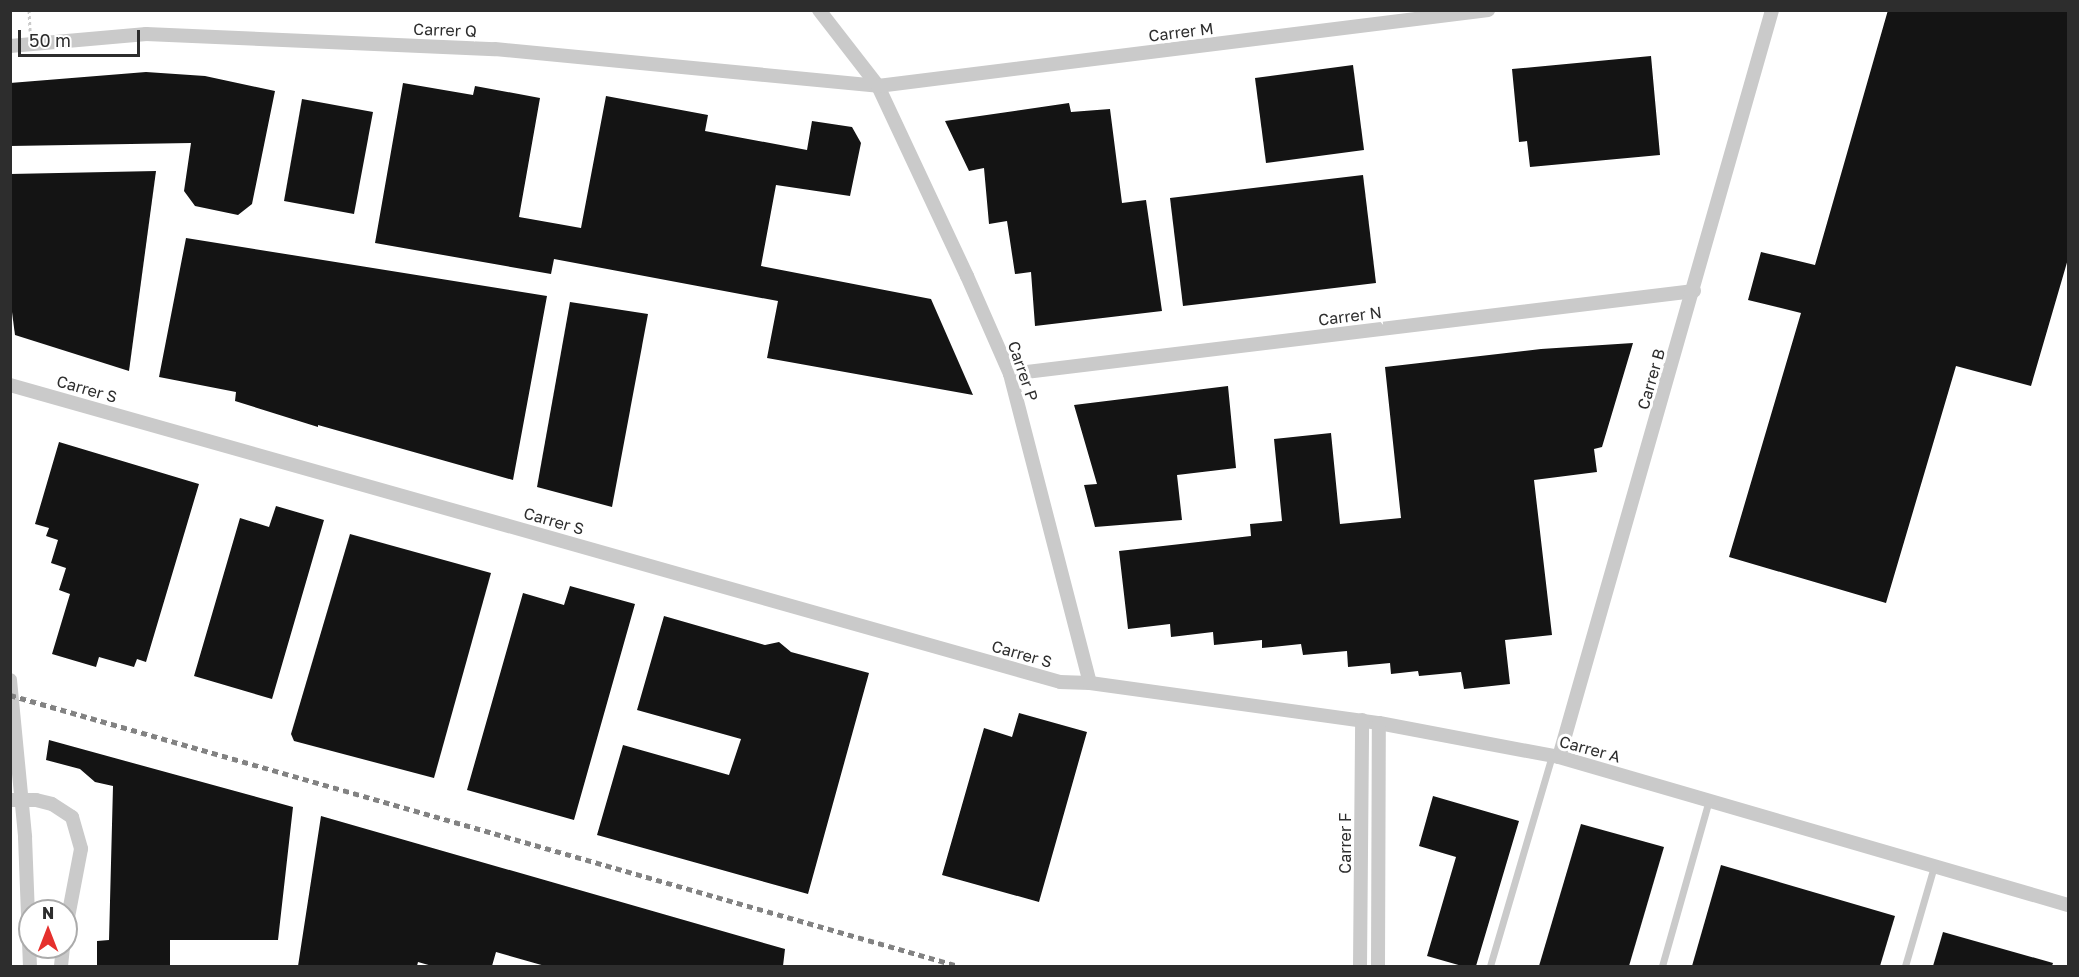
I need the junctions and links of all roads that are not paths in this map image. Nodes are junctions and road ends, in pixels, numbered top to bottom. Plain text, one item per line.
1 (819, 10) edge
2 (1488, 10) edge
3 (1772, 10) edge
4 (10, 46) edge
5 (878, 86) junction
6 (1694, 291) junction
7 (1010, 374) junction
8 (10, 385) edge
9 (10, 680) edge
10 (1090, 683) junction
11 (1362, 720) junction
12 (1379, 723) junction
13 (1555, 756) junction
14 (10, 800) edge
15 (1709, 800) junction
16 (1934, 866) junction
17 (72, 899) edge
18 (2068, 905) edge
19 (30, 966) edge
20 (1360, 966) edge
21 (1378, 966) edge
22 (1490, 966) edge
23 (1662, 966) edge
24 (1905, 966) edge

1 - 5 street, Carrer P
2 - 5 street, Carrer M
3 - 6 street, Carrer B
4 - 5 street, Carrer Q
5 - 7 street, Carrer P
6 - 7 street, Carrer N
6 - 13 street, Carrer B
7 - 10 street, Carrer P
8 - 10 street, Carrer S
9 - 19 street
10 - 11 street, Carrer A
11 - 12 street, Carrer A
11 - 20 street, Carrer F
12 - 13 street, Carrer A
12 - 21 street
13 - 15 street, Carrer A
13 - 22 lane
14 - 17 street
15 - 16 street, Carrer A
15 - 23 lane
16 - 18 street, Carrer A
16 - 24 lane

